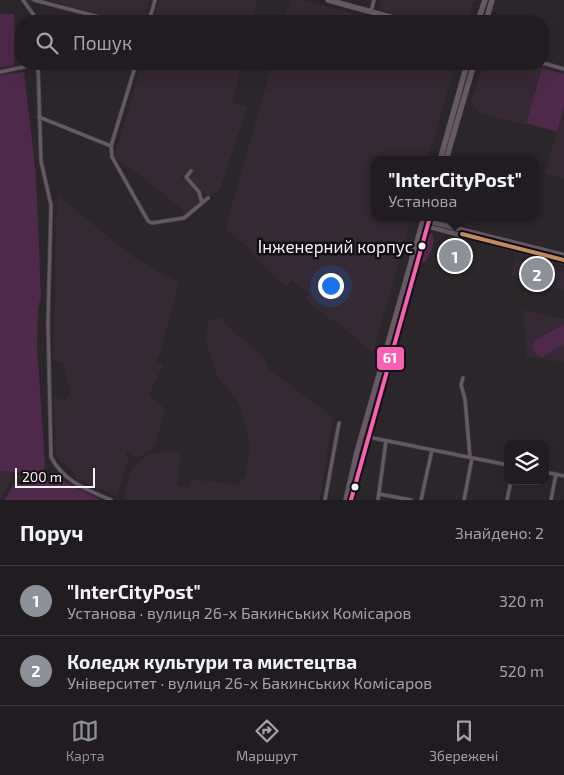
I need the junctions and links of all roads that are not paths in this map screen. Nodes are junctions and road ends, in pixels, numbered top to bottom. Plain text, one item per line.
1 (23, 0) edge
2 (34, 0) edge
3 (155, 0) edge
4 (328, 0) edge
5 (374, 0) edge
6 (485, 0) edge
7 (492, 0) edge
8 (371, 11) junction
9 (34, 15) edge
10 (92, 15) edge
11 (151, 15) edge
12 (385, 15) edge
13 (480, 15) edge
14 (488, 15) edge
15 (549, 65) edge
16 (15, 69) edge
17 (564, 69) edge
18 (38, 70) edge
19 (134, 70) edge
20 (465, 70) edge
21 (472, 70) edge
22 (0, 72) edge
23 (39, 117) junction
24 (111, 146) junction
25 (441, 156) edge
26 (447, 156) edge
27 (191, 171) dead end
28 (208, 198) dead end
29 (202, 203) junction
30 (426, 221) edge
31 (466, 230) junction
32 (465, 237) junction
33 (564, 255) edge
34 (564, 262) edge
35 (463, 378) dead end
36 (339, 423) dead end
37 (368, 437) junction
38 (386, 441) junction
39 (432, 450) junction
40 (471, 458) junction
41 (504, 464) edge
42 (549, 473) edge
43 (556, 474) junction
44 (564, 476) edge
45 (510, 485) edge
46 (379, 494) junction
47 (111, 500) edge
48 (325, 500) edge
49 (346, 500) edge
50 (351, 500) edge
51 (378, 500) edge
52 (411, 500) edge
53 (421, 500) edge
54 (464, 500) edge
55 (507, 500) edge
56 (550, 500) edge

1 - 9 street
2 - 10 street
3 - 11 street
4 - 8 main road
5 - 8 street
6 - 13 main road
7 - 14 main road
8 - 12 main road
15 - 17 street
16 - 22 street
18 - 23 street
19 - 24 street
20 - 25 main road
21 - 26 main road
23 - 24 street
23 - 47 street
24 - 29 street
27 - 29 street
28 - 29 street
30 - 31 street
30 - 32 street
30 - 37 main road
30 - 49 main road
31 - 32 street
31 - 33 street
32 - 34 street
35 - 40 street
36 - 48 street
37 - 38 street
37 - 50 main road
38 - 39 street
38 - 46 street
39 - 40 street
39 - 53 street
40 - 41 street
40 - 54 street
42 - 43 street
43 - 44 street
43 - 56 street
45 - 55 street
46 - 51 street
46 - 52 street

